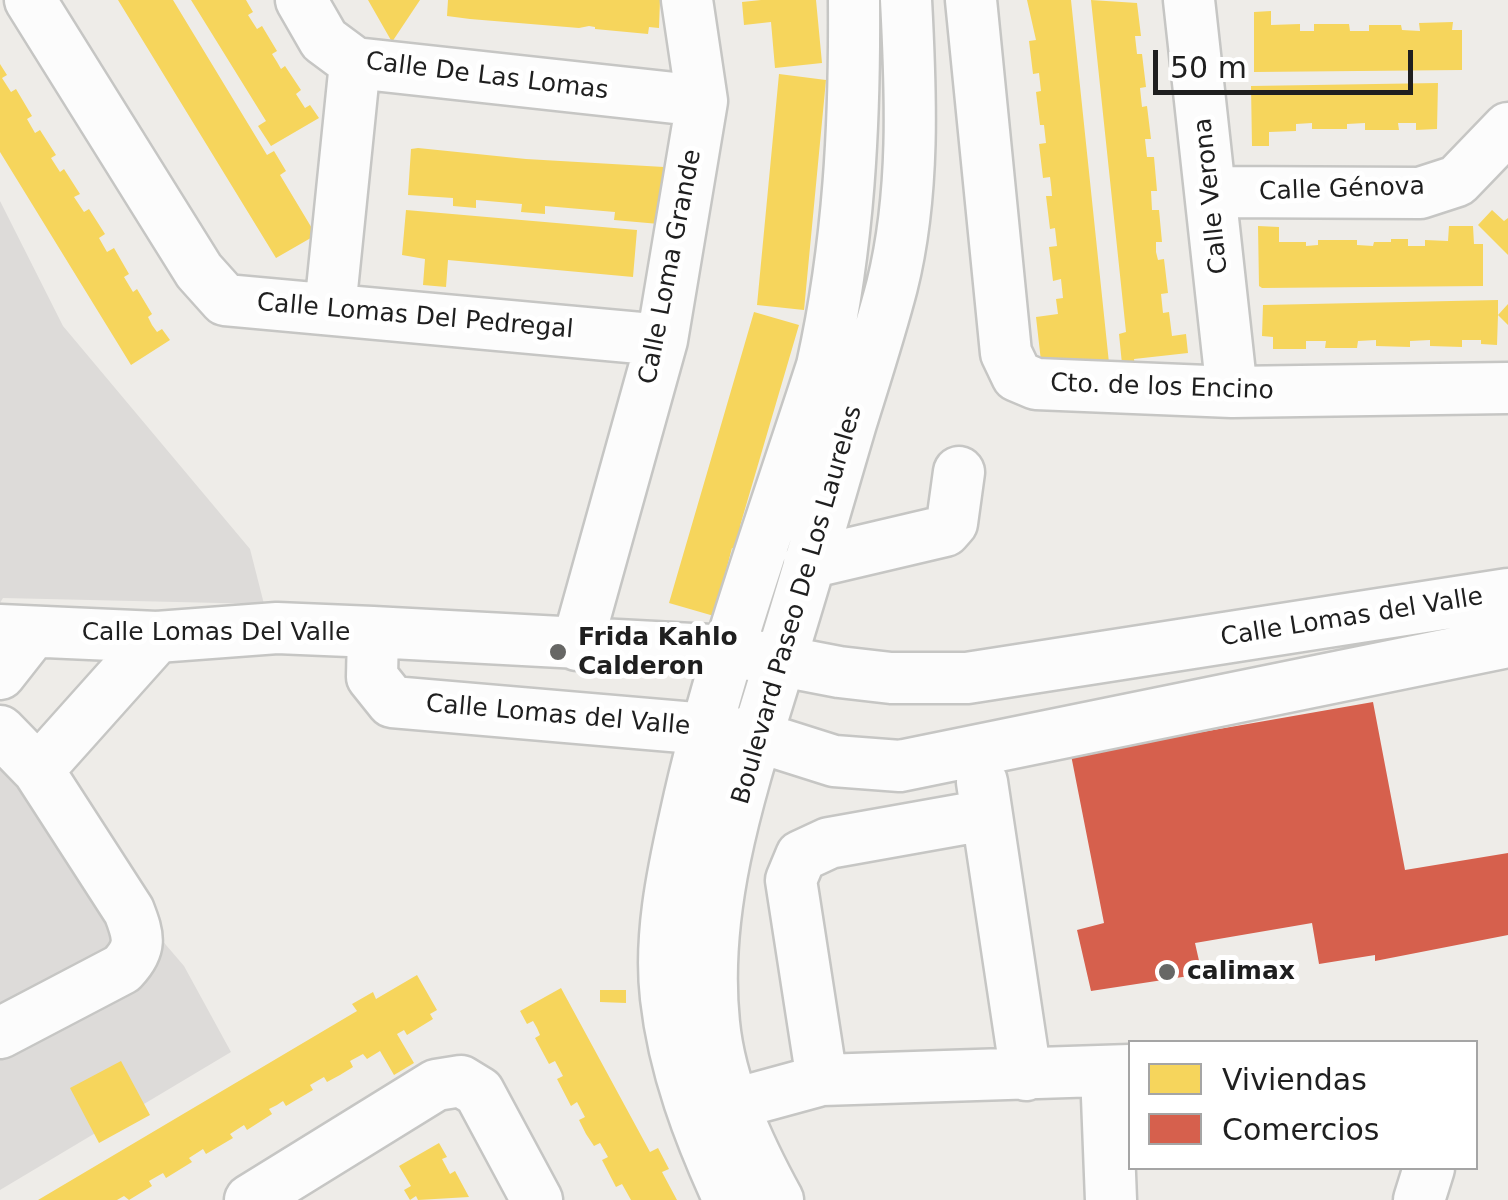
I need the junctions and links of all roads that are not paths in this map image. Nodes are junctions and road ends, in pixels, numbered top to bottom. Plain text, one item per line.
1 (30, 0) edge
2 (302, 0) edge
3 (687, 0) edge
4 (854, 0) edge
5 (906, 0) edge
6 (970, 0) edge
7 (1189, 0) edge
8 (355, 63) junction
9 (702, 101) junction
10 (1508, 128) edge
11 (1212, 192) junction
12 (330, 310) junction
13 (662, 340) junction
14 (1508, 388) edge
15 (1232, 392) junction
16 (960, 472) dead end
17 (809, 563) junction
18 (1508, 594) edge
19 (17, 631) edge
20 (373, 632) junction
21 (157, 637) junction
22 (1508, 642) edge
23 (577, 645) junction
24 (730, 651) junction
25 (781, 659) junction
26 (0, 674) edge
27 (967, 678) junction
28 (706, 729) junction
29 (0, 732) edge
30 (754, 736) junction
31 (979, 752) junction
32 (38, 770) junction
33 (986, 815) junction
34 (0, 1033) edge
35 (1118, 1071) edge
36 (1026, 1075) junction
37 (822, 1080) junction
38 (734, 1104) junction
39 (1428, 1170) edge
40 (258, 1198) edge
41 (537, 1200) edge
42 (729, 1200) edge
43 (778, 1200) edge
44 (1111, 1200) edge
45 (1419, 1200) edge

1 - 12 street, Calle Lomas Del Pedregal
2 - 8 street, Calle De Las Lomas
3 - 9 street, Calle Loma Grande
4 - 24 street, Boulevard Paseo De Los Laureles
5 - 17 street, Boulevard Paseo De Los Laureles
6 - 15 street, Cto. de los Encino
7 - 11 street, Calle Verona
8 - 9 street, Calle De Las Lomas
8 - 12 street
9 - 13 street, Calle Loma Grande
10 - 11 street, Calle Génova
11 - 15 street, Calle Verona
12 - 13 street, Calle Lomas Del Pedregal
13 - 23 street, Calle Loma Grande
14 - 15 street, Cto. de los Encino
16 - 17 street
17 - 25 street, Boulevard Paseo De Los Laureles
18 - 27 street, Calle Lomas del Valle
19 - 21 street, Calle Lomas Del Valle
19 - 26 street
20 - 21 street, Calle Lomas Del Valle
20 - 23 street, Calle Lomas del Valle
20 - 28 street, Calle Lomas del Valle
21 - 32 street
22 - 31 street, Calle Lomas del Valle
23 - 24 street, Calle Lomas del Valle
24 - 25 street, Calle Lomas del Valle
24 - 28 street, Boulevard Paseo De Los Laureles
25 - 27 street, Calle Lomas del Valle
25 - 30 street, Boulevard Paseo De Los Laureles
27 - 31 street
28 - 30 street, Calle Lomas del Valle
28 - 42 street, Boulevard Paseo De Los Laureles
29 - 32 street
30 - 31 street, Calle Lomas del Valle
30 - 38 street, Boulevard Paseo De Los Laureles
31 - 33 street
32 - 34 street
33 - 36 street
33 - 37 street
35 - 36 street
35 - 44 street
36 - 37 street
37 - 38 street
38 - 43 street, Boulevard Paseo De Los Laureles
39 - 45 street
40 - 41 street

